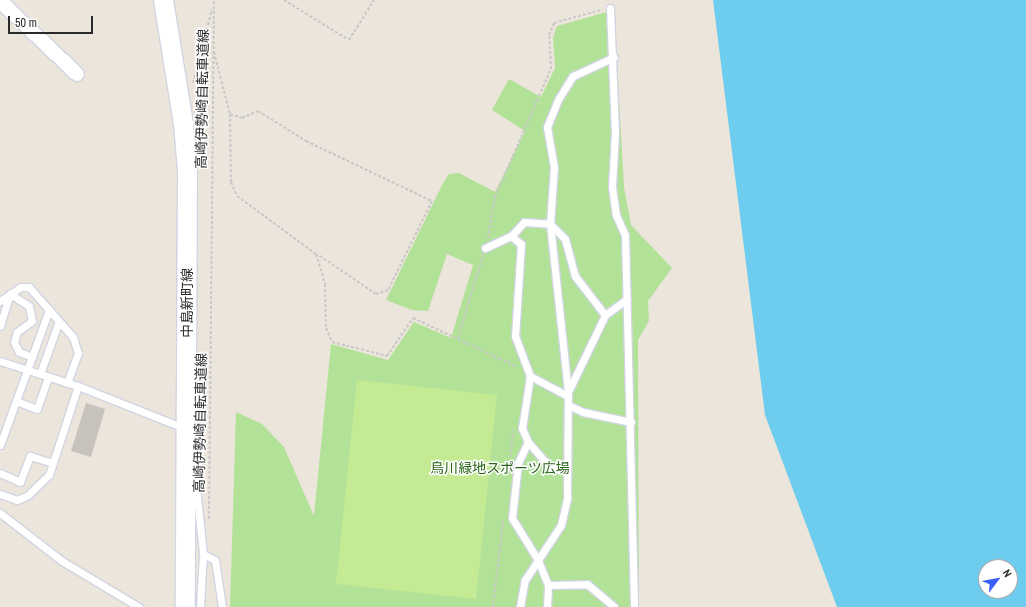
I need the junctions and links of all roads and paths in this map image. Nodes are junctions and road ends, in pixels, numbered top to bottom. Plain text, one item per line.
1 (163, 0) edge
2 (214, 0) edge
3 (284, 0) edge
4 (374, 0) edge
5 (0, 1) edge
6 (213, 8) junction
7 (610, 8) joint
8 (214, 52) junction
9 (614, 57) junction
10 (77, 74) dead end
11 (178, 94) junction
12 (230, 114) junction
13 (550, 224) junction
14 (511, 236) junction
15 (485, 248) junction
16 (316, 254) junction
17 (10, 294) junction
18 (627, 299) junction
19 (0, 301) edge
20 (49, 310) junction
21 (605, 315) junction
22 (59, 321) junction
23 (0, 326) edge
24 (458, 338) junction
25 (32, 357) junction
26 (0, 361) edge
27 (520, 369) dead end
28 (27, 370) junction
29 (40, 374) junction
30 (48, 376) junction
31 (530, 376) junction
32 (67, 383) junction
33 (78, 386) junction
34 (568, 394) junction
35 (16, 401) junction
36 (568, 405) junction
37 (631, 422) junction
38 (514, 425) dead end
39 (188, 434) junction
40 (528, 442) junction
41 (0, 445) edge
42 (53, 463) junction
43 (509, 464) dead end
44 (567, 471) junction
45 (0, 473) edge
46 (0, 494) edge
47 (504, 512) dead end
48 (0, 513) edge
49 (209, 524) dead end
50 (203, 554) junction
51 (538, 560) junction
52 (548, 585) junction
53 (138, 607) edge
54 (185, 607) edge
55 (200, 607) edge
56 (222, 607) edge
57 (493, 607) edge
58 (520, 607) edge
59 (547, 607) edge
60 (614, 607) edge
61 (634, 607) edge

1 - 11 main road, 中島新町線
2 - 6 path, 高崎伊勢崎自転車道線
3 - 4 path
5 - 10 street
6 - 8 path, 高崎伊勢崎自転車道線
6 - 11 path
7 - 9 lane
7 - 15 path
8 - 12 path
8 - 49 path, 高崎伊勢崎自転車道線
9 - 13 lane
9 - 18 lane
11 - 39 main road, 中島新町線
12 - 16 path
12 - 16 path
13 - 14 lane
13 - 21 lane
13 - 34 lane
14 - 15 lane
14 - 31 lane
15 - 24 path
16 - 24 path
17 - 19 lane
17 - 20 lane
17 - 23 lane
17 - 25 lane
18 - 21 lane
18 - 37 lane
20 - 22 lane
20 - 25 lane
21 - 34 lane
22 - 29 lane
22 - 32 lane
24 - 27 path
25 - 28 lane
26 - 28 lane
28 - 29 lane
28 - 35 lane
29 - 30 lane
30 - 32 lane
30 - 35 lane
31 - 34 lane
31 - 40 lane
32 - 33 lane
33 - 39 lane
33 - 42 lane
34 - 36 lane
35 - 41 lane
36 - 37 lane
36 - 44 lane
37 - 61 lane
38 - 43 path
39 - 50 lane
39 - 54 main road, 中島新町線
40 - 44 lane
40 - 51 lane
42 - 45 lane
42 - 46 lane
44 - 51 lane
47 - 57 path
48 - 53 lane
50 - 55 lane
50 - 56 lane
51 - 52 lane
51 - 58 lane
52 - 59 lane
52 - 60 lane

